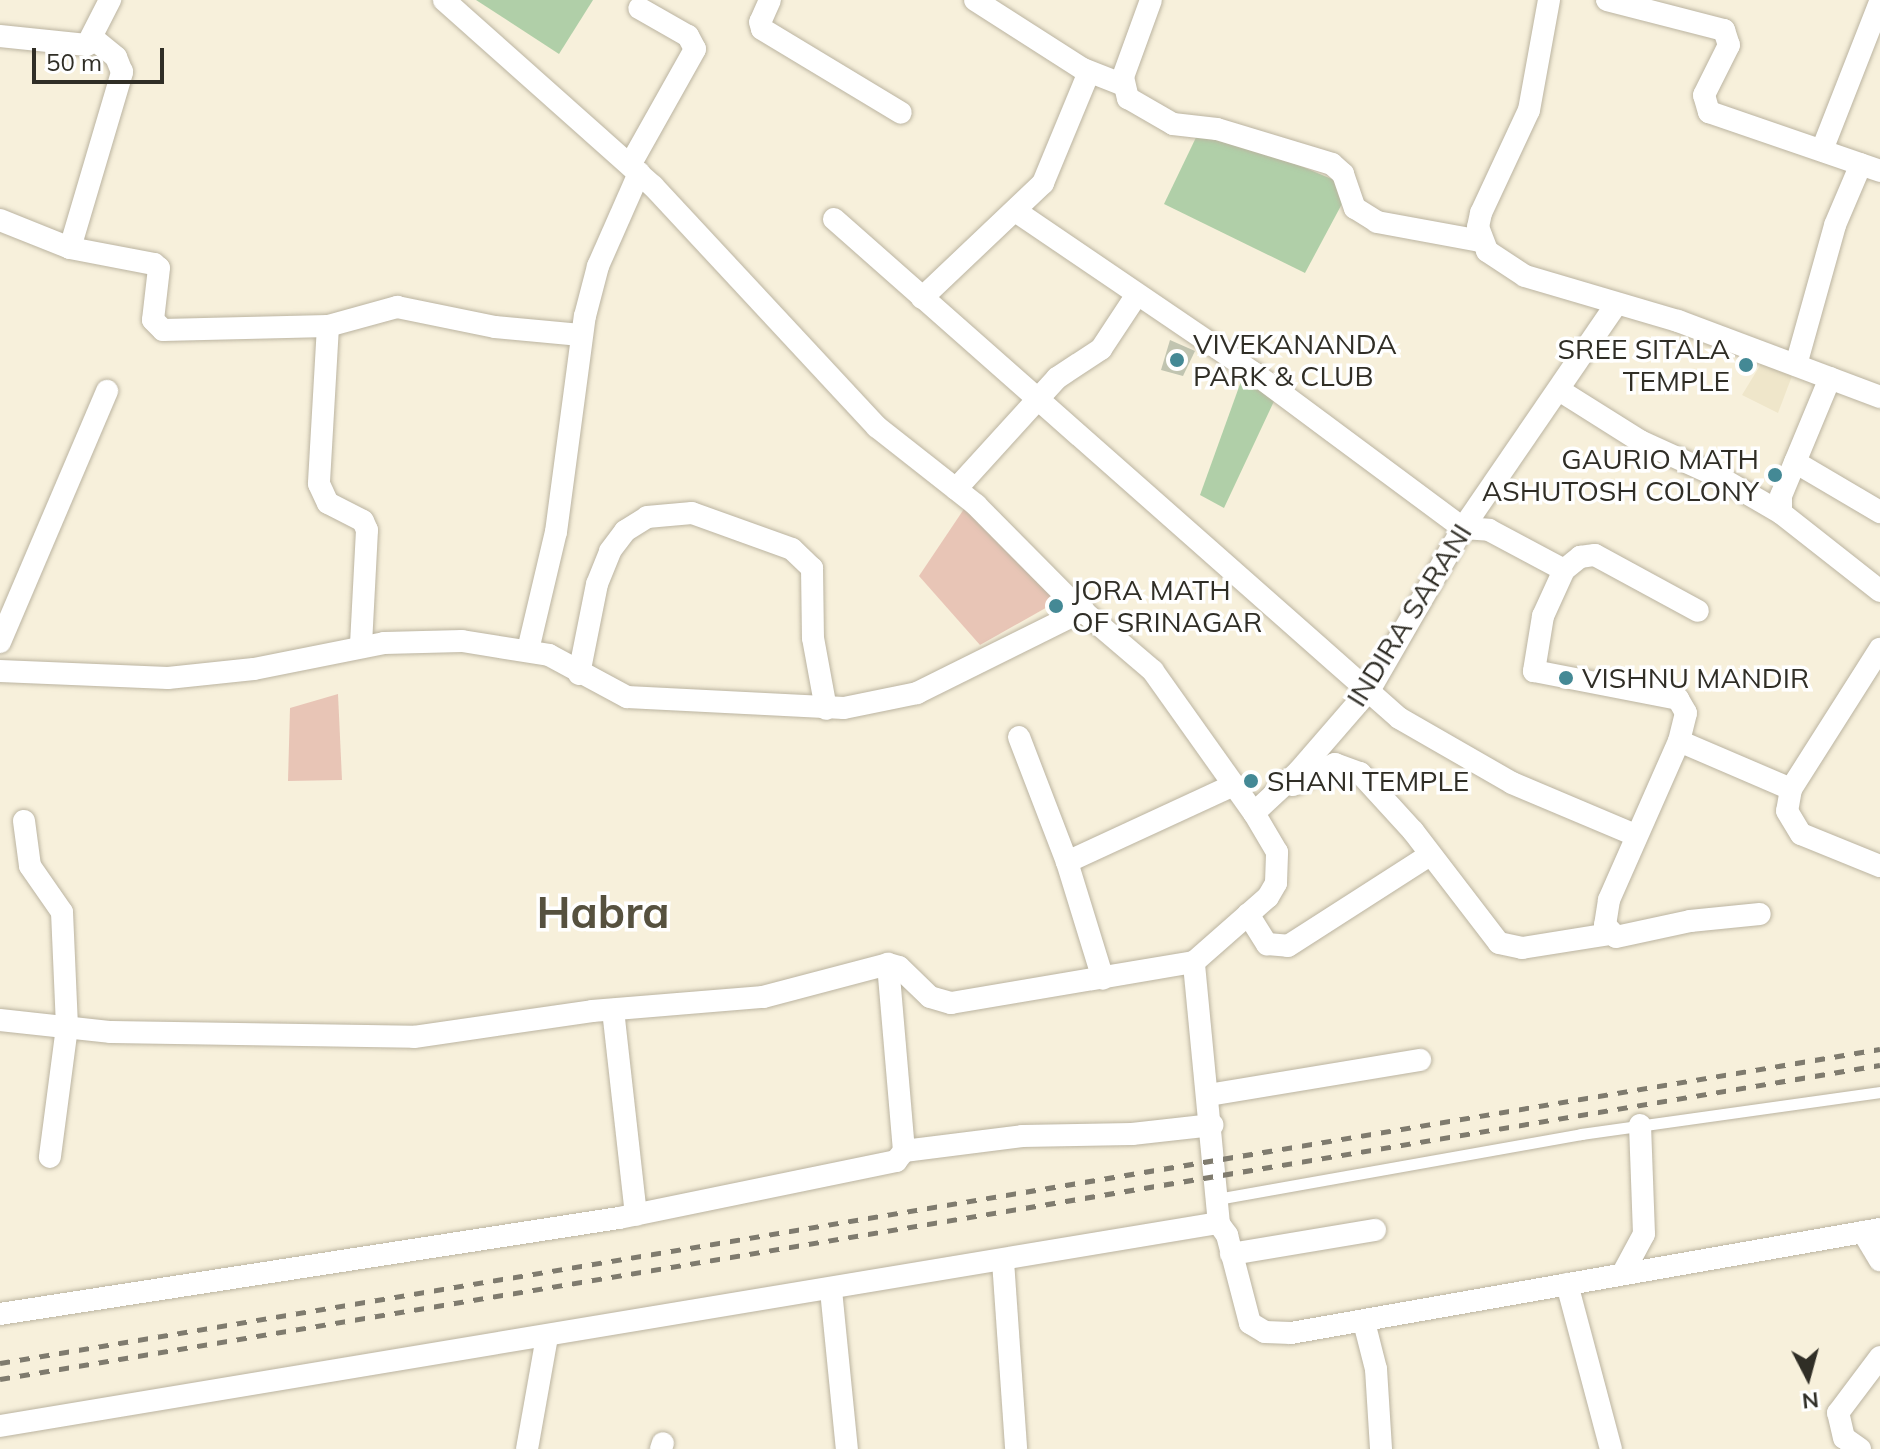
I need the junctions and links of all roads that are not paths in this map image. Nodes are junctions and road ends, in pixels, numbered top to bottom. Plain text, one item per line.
1 (110, 0) edge
2 (444, 0) edge
3 (770, 0) edge
4 (975, 0) edge
5 (1151, 0) edge
6 (1549, 0) edge
7 (1607, 0) edge
8 (1880, 2) edge
9 (639, 8) dead end
10 (0, 36) edge
11 (94, 39) junction
12 (1089, 72) junction
13 (1121, 84) junction
14 (901, 113) dead end
15 (1822, 150) junction
16 (1870, 167) edge
17 (635, 169) junction
18 (1017, 212) junction
19 (834, 219) dead end
20 (0, 220) edge
21 (1481, 241) junction
22 (70, 248) junction
23 (1136, 296) junction
24 (922, 298) junction
25 (1615, 306) junction
26 (328, 326) junction
27 (581, 335) junction
28 (1796, 365) junction
29 (1830, 378) junction
30 (1559, 390) junction
31 (107, 391) dead end
32 (1880, 397) edge
33 (1040, 398) junction
34 (1795, 462) junction
35 (956, 489) junction
36 (1880, 512) edge
37 (1781, 513) junction
38 (1463, 528) junction
39 (1564, 570) junction
40 (1880, 591) edge
41 (1084, 610) junction
42 (1698, 611) dead end
43 (0, 642) edge
44 (361, 646) junction
45 (1880, 649) edge
46 (528, 650) junction
47 (0, 671) edge
48 (579, 674) junction
49 (1370, 689) junction
50 (826, 709) junction
51 (1019, 737) dead end
52 (1679, 741) junction
53 (1234, 785) junction
54 (1791, 789) junction
55 (1261, 806) junction
56 (24, 821) dead end
57 (1635, 835) junction
58 (1430, 855) junction
59 (1067, 862) junction
60 (1880, 866) edge
61 (1248, 914) junction
62 (1760, 914) dead end
63 (1609, 934) junction
64 (1194, 962) junction
65 (888, 964) junction
66 (1103, 979) junction
67 (613, 1010) junction
68 (0, 1020) edge
69 (67, 1027) junction
70 (1420, 1060) dead end
71 (1880, 1092) edge
72 (1208, 1095) junction
73 (1212, 1125) junction
74 (1640, 1125) junction
75 (904, 1151) junction
76 (50, 1157) dead end
77 (1217, 1199) junction
78 (636, 1215) junction
79 (1219, 1224) junction
80 (1375, 1230) dead end
81 (1871, 1231) edge
82 (1231, 1254) junction
83 (1880, 1260) edge
84 (1003, 1261) junction
85 (1623, 1273) junction
86 (1567, 1284) junction
87 (831, 1290) junction
88 (0, 1314) edge
89 (1364, 1322) junction
90 (547, 1337) junction
91 (1880, 1357) edge
92 (0, 1426) edge
93 (527, 1449) edge
94 (847, 1449) edge
95 (1016, 1449) edge
96 (1381, 1449) edge
97 (1611, 1449) edge
98 (1860, 1449) edge

1 - 11 street
2 - 17 street
3 - 14 street
4 - 12 street
5 - 13 street
6 - 21 street
7 - 15 street
8 - 15 street
9 - 17 street
10 - 11 street
11 - 22 street
12 - 13 street
12 - 18 street
13 - 21 street
15 - 16 street
16 - 28 street
17 - 27 street
17 - 35 street
18 - 23 street
18 - 24 street
19 - 24 street
20 - 22 street
21 - 25 street
22 - 26 street
23 - 33 street
23 - 38 street
24 - 33 street
25 - 28 street
25 - 30 street, INDIRA SARANI
26 - 27 street
26 - 44 street
27 - 46 street
28 - 29 street
29 - 32 street
29 - 34 street
30 - 37 street
30 - 38 street, INDIRA SARANI
31 - 43 street
33 - 35 street
33 - 49 street
34 - 36 street
34 - 37 street
35 - 41 street
37 - 40 street
38 - 39 street
38 - 49 street, INDIRA SARANI
39 - 42 street
39 - 52 street
41 - 50 street
41 - 53 street
44 - 46 street
44 - 47 street
45 - 54 street
46 - 48 street
48 - 50 street
48 - 50 street
49 - 55 street, INDIRA SARANI
49 - 57 street
51 - 59 street
52 - 54 street
52 - 57 street
53 - 55 street
53 - 59 street
54 - 60 street
55 - 58 street
55 - 61 street
56 - 69 street
57 - 63 street
58 - 61 street
58 - 63 street
59 - 66 street
61 - 64 street
62 - 63 street
64 - 66 street
64 - 72 street
65 - 66 street
65 - 67 street
65 - 75 street
67 - 69 street
67 - 78 street
68 - 69 street
69 - 76 street
70 - 72 street
71 - 74 lane
72 - 73 street
73 - 75 street
73 - 77 street
74 - 77 lane
74 - 85 street
75 - 78 street
77 - 79 street
78 - 88 street
79 - 82 street
79 - 84 street
80 - 82 street
81 - 83 street
81 - 85 street
82 - 89 street
84 - 87 street
84 - 95 street
85 - 86 street
86 - 89 street
86 - 97 street
87 - 90 street
87 - 94 street
89 - 96 street
90 - 92 street
90 - 93 street
91 - 98 street

